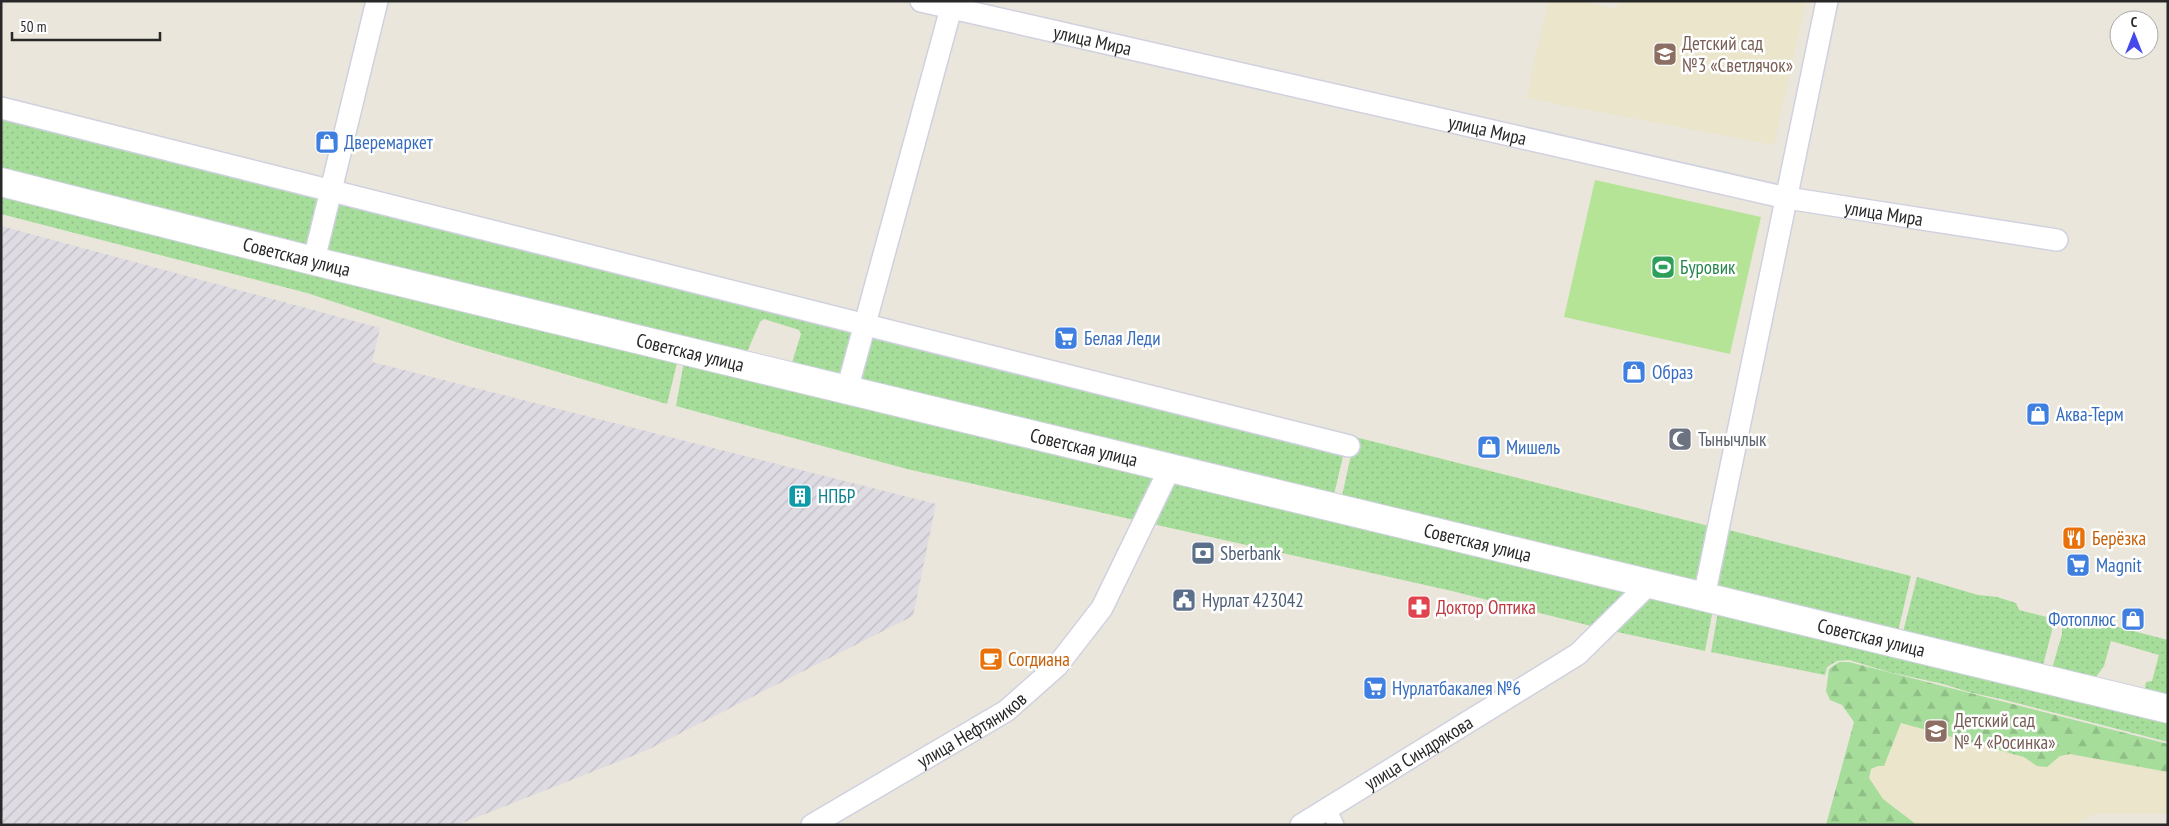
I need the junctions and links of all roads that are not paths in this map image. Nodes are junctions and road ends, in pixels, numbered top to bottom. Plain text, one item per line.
1 (378, 1) edge
2 (921, 1) edge
3 (1827, 1) edge
4 (952, 4) edge
5 (1, 108) edge
6 (1, 182) edge
7 (331, 192) junction
8 (1787, 198) junction
9 (2057, 240) dead end
10 (314, 260) junction
11 (865, 324) junction
12 (847, 390) junction
13 (1349, 446) dead end
14 (1170, 468) junction
15 (1649, 584) junction
16 (1704, 597) junction
17 (2168, 709) edge
18 (1332, 816) edge
19 (812, 825) edge
20 (1301, 825) edge

1 - 7 street
2 - 4 street, улица Мира
3 - 8 street
4 - 8 street, улица Мира
4 - 11 street
5 - 7 street
6 - 10 main road, Советская улица
7 - 10 street
7 - 11 street
8 - 9 street, улица Мира
8 - 16 street
10 - 12 main road, Советская улица
11 - 12 street
11 - 13 street
12 - 14 main road, Советская улица
14 - 15 main road, Советская улица
14 - 19 street, улица Нефтяников
15 - 16 main road, Советская улица
15 - 18 street, улица Синдрякова
16 - 17 main road, Советская улица
18 - 20 street, улица Синдрякова

